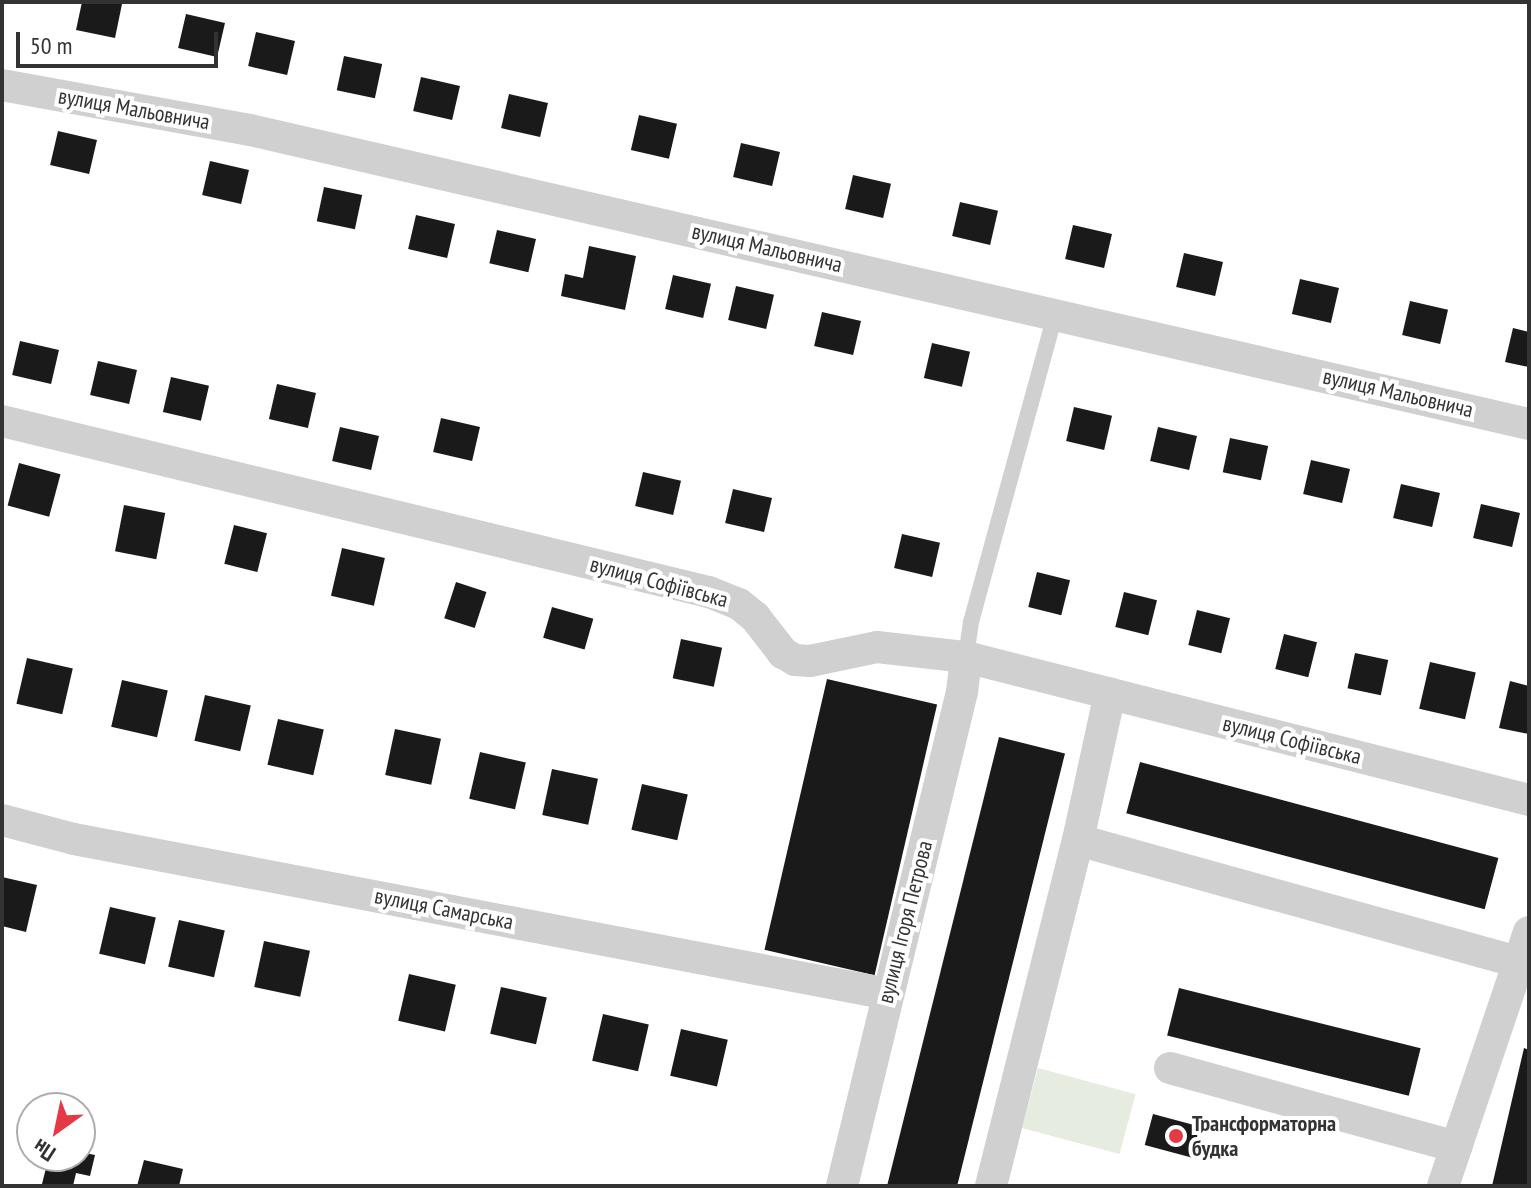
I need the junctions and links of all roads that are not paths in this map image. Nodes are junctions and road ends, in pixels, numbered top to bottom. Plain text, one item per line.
1 (2, 85) edge
2 (1055, 315) junction
3 (2, 421) edge
4 (1529, 424) edge
5 (966, 657) junction
6 (1110, 693) junction
7 (1529, 800) edge
8 (2, 820) edge
9 (1078, 840) junction
10 (1529, 932) edge
11 (1519, 962) junction
12 (888, 994) junction
13 (1170, 1068) dead end
14 (1456, 1147) junction
15 (842, 1186) edge
16 (991, 1186) edge
17 (1443, 1186) edge

1 - 2 street, вулиця Мальовнича
2 - 4 street, вулиця Мальовнича
2 - 5 lane
3 - 5 street, вулиця Софіївська
5 - 6 street, вулиця Софіївська
5 - 12 street, вулиця Ігоря Петрова
6 - 7 street, вулиця Софіївська
6 - 9 street
8 - 12 street, вулиця Самарська
9 - 11 street
9 - 16 street
10 - 11 street
11 - 14 street
12 - 15 street, вулиця Ігоря Петрова
13 - 14 street
14 - 17 street

